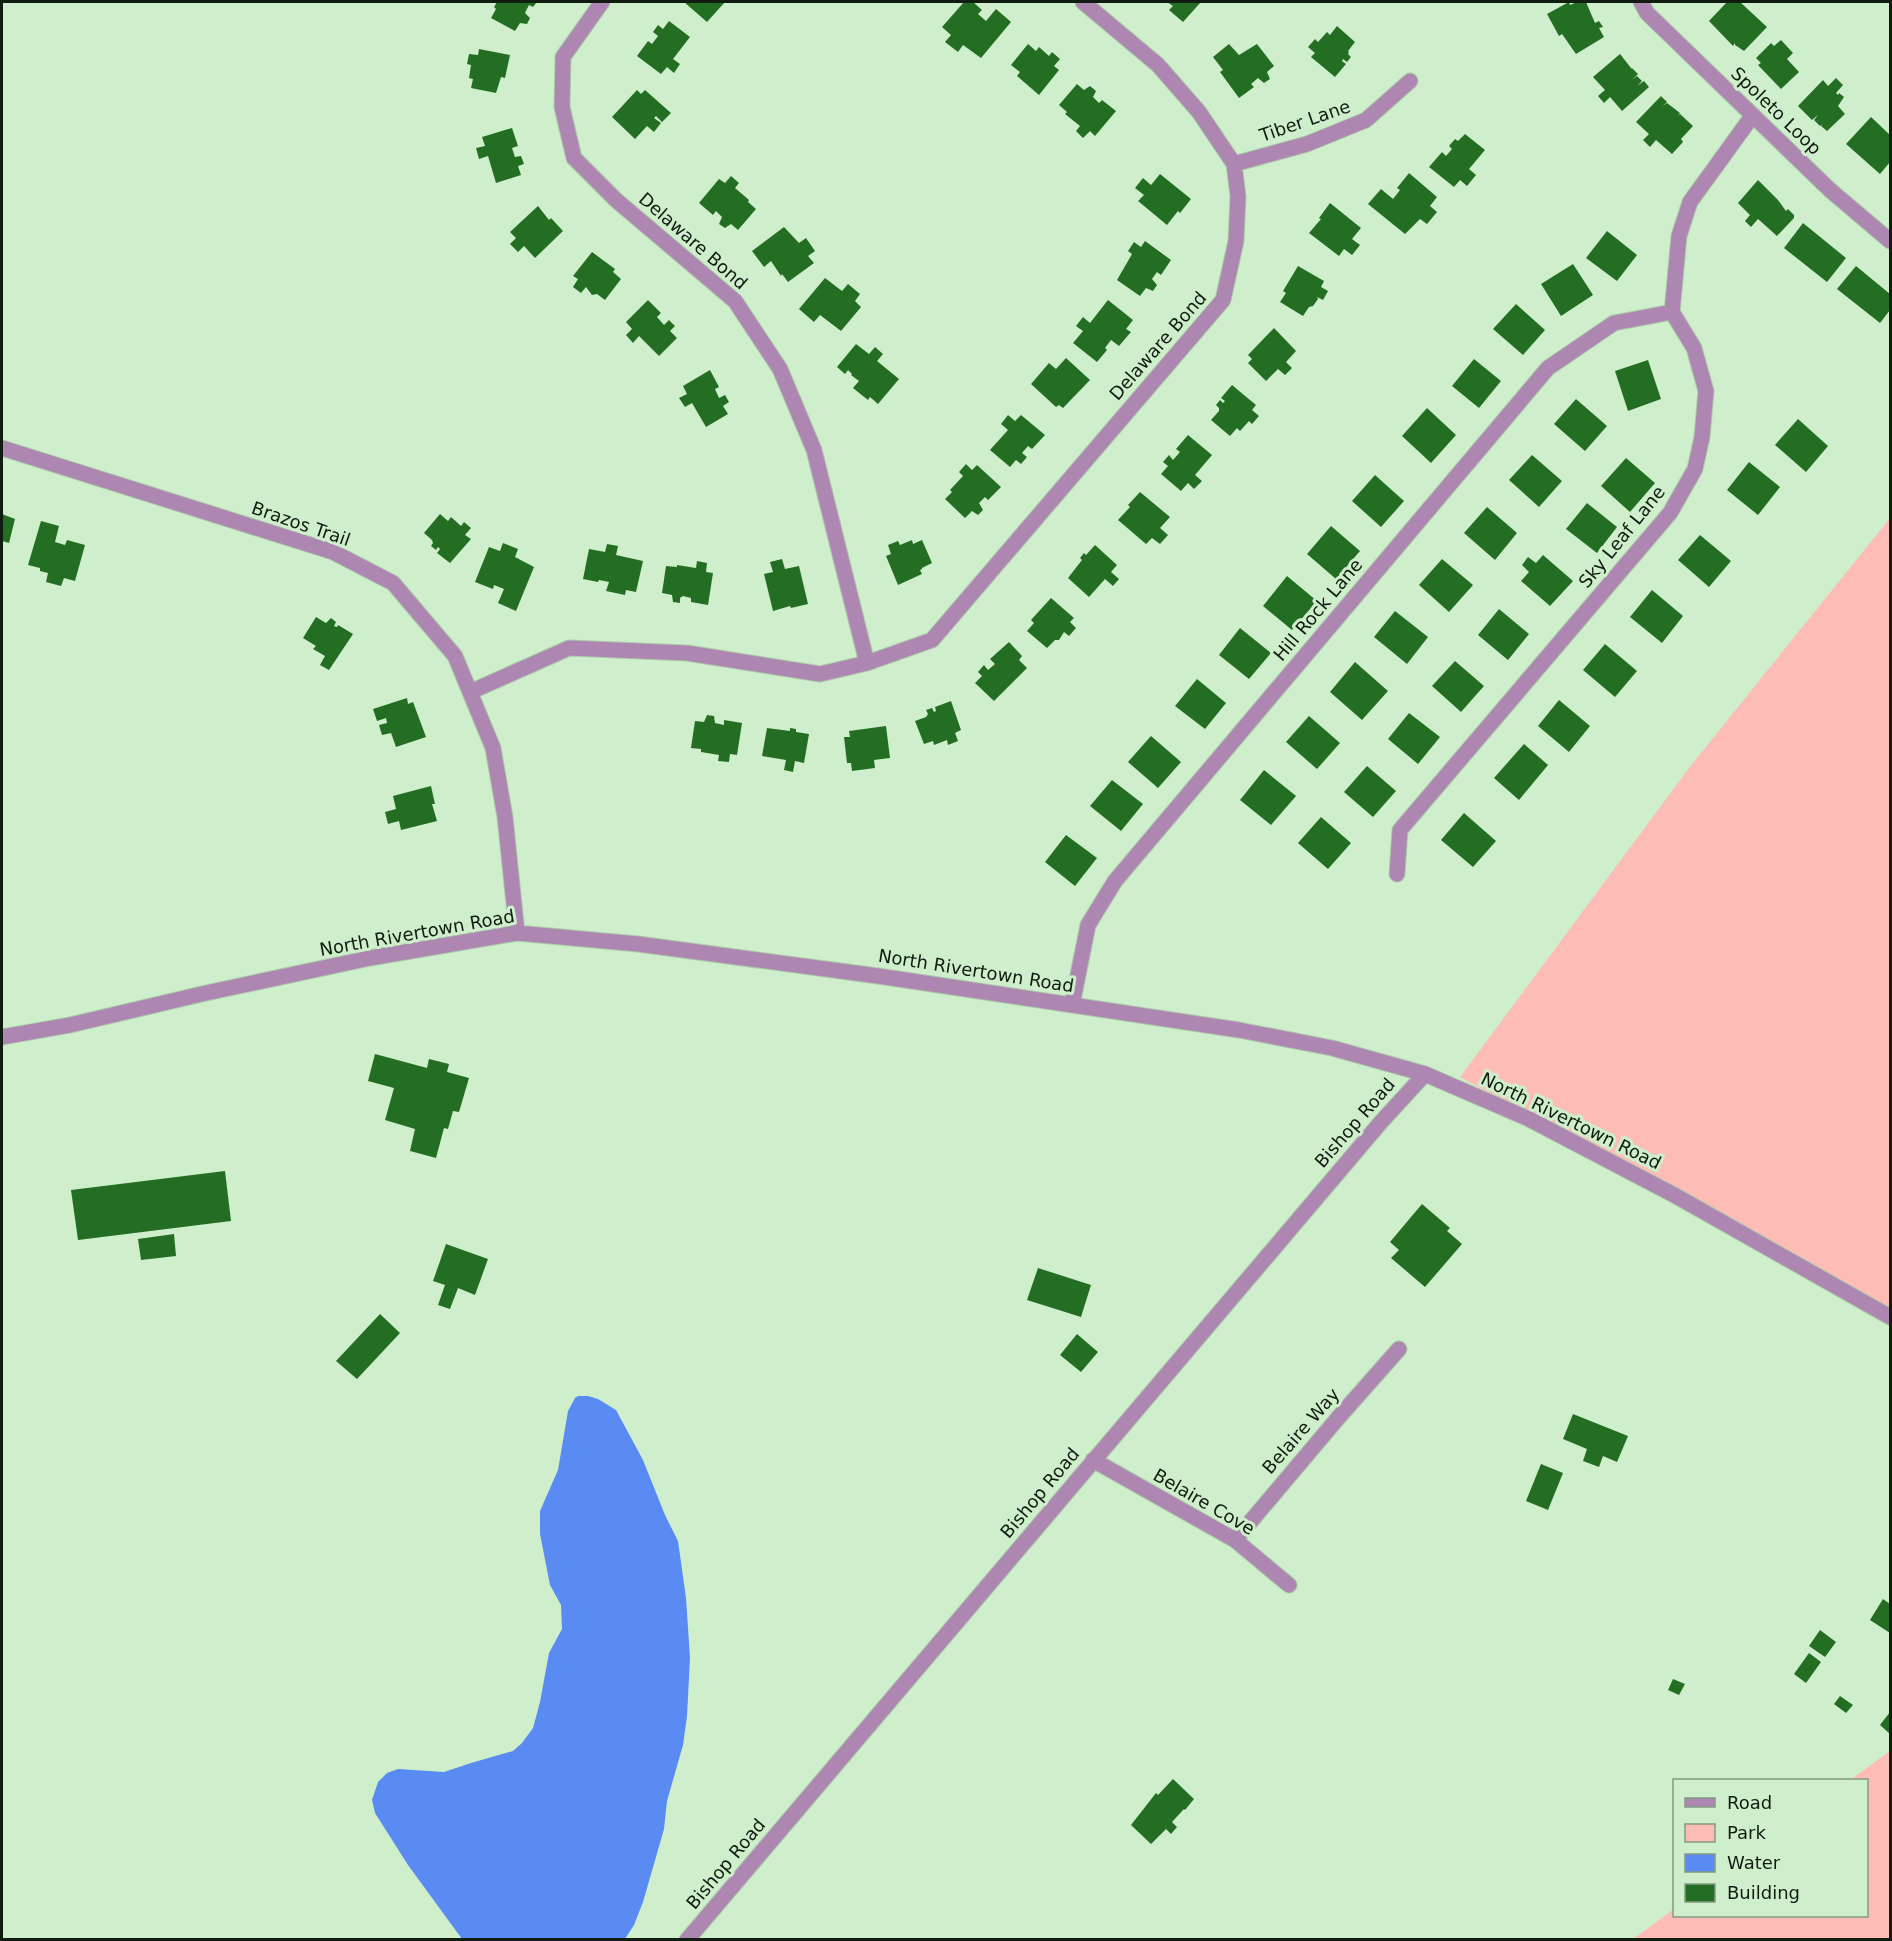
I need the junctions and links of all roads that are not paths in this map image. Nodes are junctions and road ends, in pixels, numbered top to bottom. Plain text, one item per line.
1 (602, 2) edge
2 (1083, 2) edge
3 (1641, 2) edge
4 (1410, 81) dead end
5 (1753, 115) junction
6 (1234, 164) junction
7 (1890, 241) edge
8 (1672, 312) junction
9 (2, 448) edge
10 (867, 663) junction
11 (470, 692) junction
12 (1397, 874) dead end
13 (517, 933) junction
14 (1072, 1005) junction
15 (2, 1037) edge
16 (1425, 1074) junction
17 (1890, 1317) edge
18 (1399, 1349) dead end
19 (1093, 1460) junction
20 (1235, 1540) junction
21 (1289, 1585) dead end
22 (687, 1940) edge

1 - 10 street, Delaware Bond
2 - 6 street, Delaware Bond
3 - 5 street, Spoleto Loop
4 - 6 street, Tiber Lane
5 - 7 street, Spoleto Loop
5 - 8 street
6 - 10 street, Delaware Bond
8 - 12 street, Sky Leaf Lane
8 - 14 street, Hill Rock Lane
9 - 11 street, Brazos Trail
10 - 11 street, Delaware Bond
11 - 13 street, Brazos Trail
13 - 14 street, North Rivertown Road
13 - 15 street, North Rivertown Road
14 - 16 street, North Rivertown Road
16 - 17 street, North Rivertown Road
16 - 19 street, Bishop Road
18 - 20 street, Belaire Way
19 - 20 street, Belaire Cove
19 - 22 street, Bishop Road
20 - 21 street, Belaire Cove

